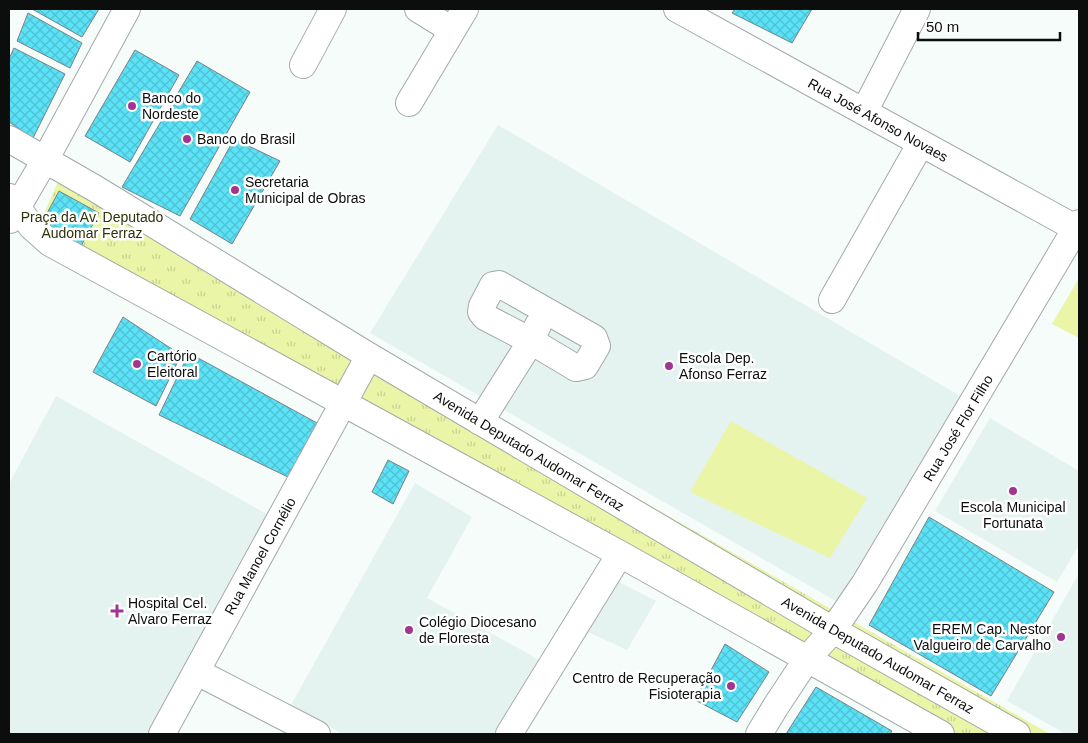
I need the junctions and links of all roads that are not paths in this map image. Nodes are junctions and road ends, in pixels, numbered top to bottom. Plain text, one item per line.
1 (127, 9) edge
2 (333, 9) edge
3 (418, 9) edge
4 (676, 9) edge
5 (917, 9) edge
6 (716, 18) edge
7 (458, 19) edge
8 (303, 65) dead end
9 (409, 103) dead end
10 (864, 112) junction
11 (9, 139) edge
12 (921, 143) junction
13 (45, 160) junction
14 (12, 209) edge
15 (1078, 227) edge
16 (832, 300) dead end
17 (545, 311) junction
18 (530, 341) junction
19 (369, 356) junction
20 (344, 405) junction
21 (480, 422) junction
22 (620, 554) junction
23 (833, 630) junction
24 (807, 659) junction
25 (197, 672) junction
26 (162, 734) edge
27 (317, 734) edge
28 (509, 734) edge
29 (760, 734) edge
30 (941, 734) edge
31 (1017, 734) edge

1 - 13 street
2 - 8 street
3 - 7 street
4 - 6 street, Rua José Afonso Novaes
5 - 10 street
6 - 10 street, Rua José Afonso Novaes
7 - 9 street
10 - 12 street, Rua José Afonso Novaes
11 - 13 street, Avenida Deputado Audomar Ferraz
12 - 15 street, Rua José Afonso Novaes
12 - 16 street
13 - 14 street
13 - 19 street, Avenida Deputado Audomar Ferraz
14 - 20 street
15 - 23 street, Rua José Flor Filho
17 - 18 street
17 - 18 street
17 - 18 street
18 - 21 street
19 - 20 street, Rua Manoel Cornélio
19 - 21 street, Avenida Deputado Audomar Ferraz
20 - 22 street
20 - 25 street, Rua Manoel Cornélio
21 - 23 street, Avenida Deputado Audomar Ferraz
22 - 24 street
22 - 28 street
23 - 24 street, Rua José Flor Filho
23 - 31 street, Avenida Deputado Audomar Ferraz
24 - 29 street, Rua José Flor Filho
24 - 30 street
25 - 26 street, Rua Manoel Cornélio
25 - 27 street

